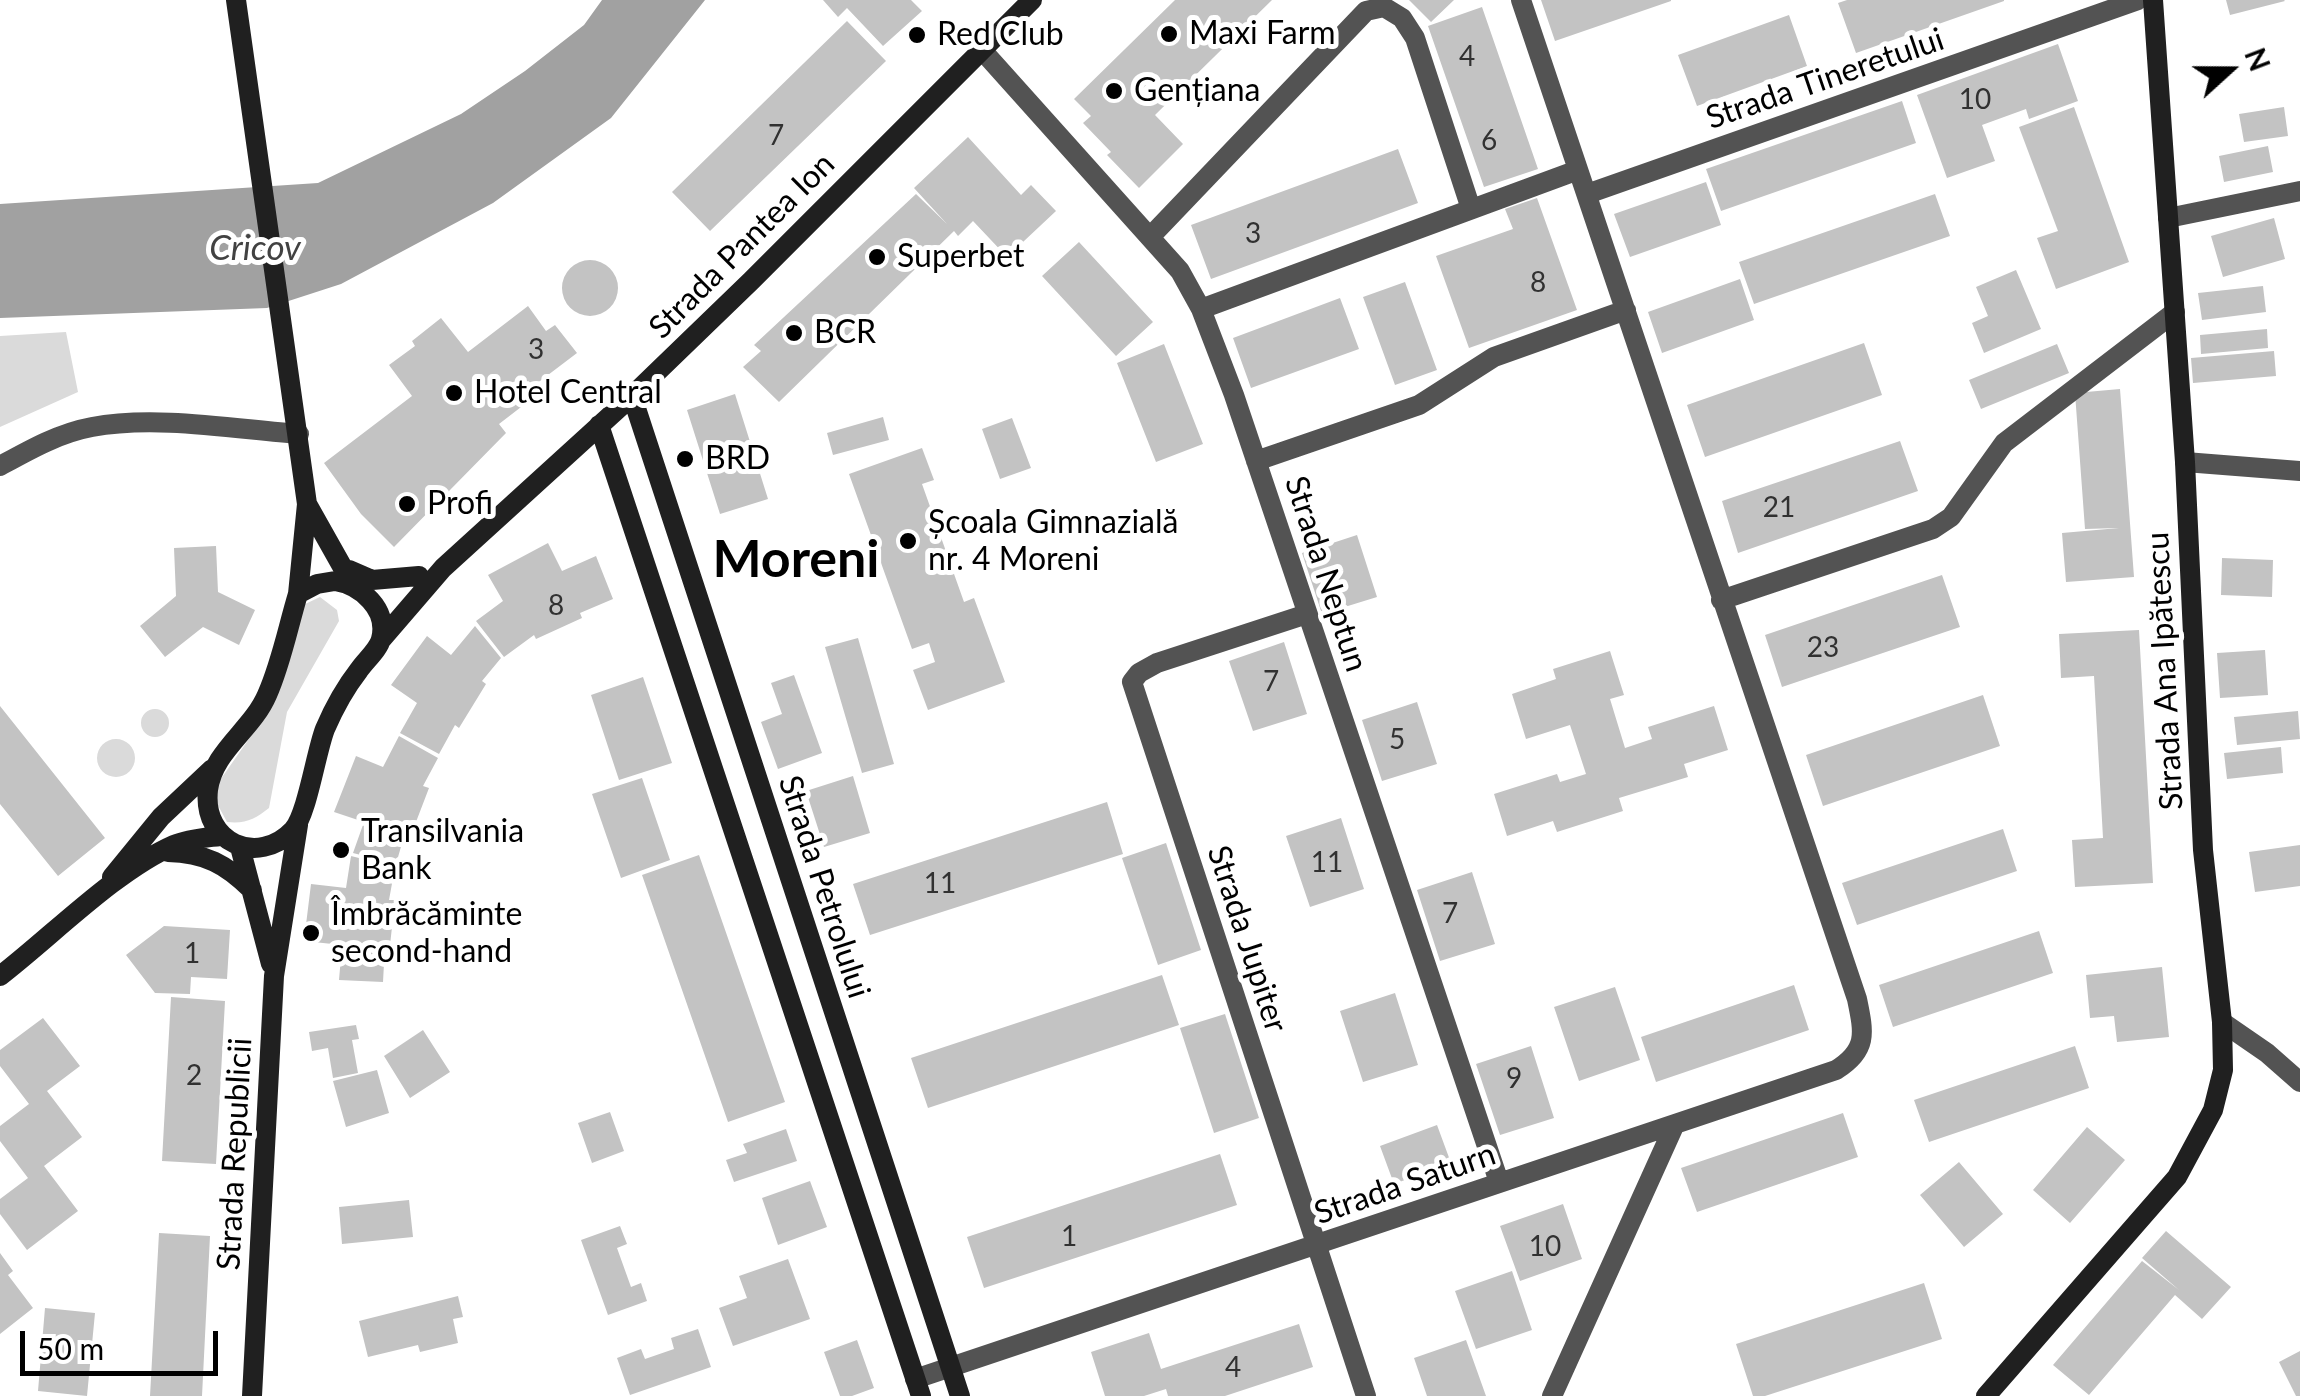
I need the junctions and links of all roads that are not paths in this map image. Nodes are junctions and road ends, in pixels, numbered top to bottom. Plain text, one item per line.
1 (236, 0) edge
2 (1032, 0) edge
3 (1521, 0) edge
4 (2138, 0) edge
5 (2152, 0) edge
6 (981, 50) junction
7 (1578, 170) junction
8 (2300, 191) edge
9 (1587, 194) junction
10 (1471, 209) junction
11 (2168, 218) junction
12 (1151, 236) junction
13 (1201, 309) junction
14 (1626, 310) junction
15 (2175, 312) junction
16 (632, 396) junction
17 (599, 425) junction
18 (299, 434) junction
19 (1256, 461) junction
20 (2185, 462) junction
21 (0, 466) edge
22 (2300, 471) edge
23 (306, 504) junction
24 (338, 560) junction
25 (443, 568) junction
26 (419, 576) junction
27 (359, 589) junction
28 (298, 594) junction
29 (1721, 600) junction
30 (1307, 614) junction
31 (381, 640) junction
32 (212, 769) junction
33 (298, 825) junction
34 (220, 836) junction
35 (240, 846) junction
36 (161, 852) junction
37 (253, 891) junction
38 (98, 894) junction
39 (0, 976) edge
40 (274, 976) junction
41 (832, 1007) junction
42 (797, 1019) junction
43 (2222, 1022) junction
44 (2300, 1082) edge
45 (1676, 1124) junction
46 (1499, 1182) junction
47 (1318, 1246) junction
48 (951, 1367) junction
49 (918, 1387) edge
50 (252, 1396) edge
51 (960, 1396) edge
52 (1366, 1396) edge
53 (1552, 1396) edge
54 (1986, 1396) edge

1 - 18 main road
2 - 6 main road, Strada Pantea Ion
3 - 7 street
4 - 9 street, Strada Tineretului
5 - 11 main road, Strada Ana Ipătescu
6 - 12 street, Strada Neptun
6 - 16 main road, Strada Pantea Ion
7 - 9 street
7 - 10 street
8 - 11 street
9 - 14 street
10 - 12 street
10 - 13 street
11 - 15 main road, Strada Ana Ipătescu
12 - 13 street, Strada Neptun
13 - 19 street, Strada Neptun
14 - 19 street
14 - 29 street
15 - 20 main road, Strada Ana Ipătescu
15 - 29 street
16 - 17 main road, Strada Pantea Ion
16 - 41 main road, Strada Petrolului
17 - 25 main road, Strada Pantea Ion
17 - 42 main road, Strada Petrolului
18 - 21 street
18 - 23 main road
19 - 30 street, Strada Neptun
20 - 22 street
20 - 43 main road, Strada Ana Ipătescu
23 - 24 main road
23 - 28 main road
24 - 26 main road
24 - 27 main road
25 - 26 main road, Strada Pantea Ion
25 - 31 main road, Strada Pantea Ion
26 - 27 main road, Strada Pantea Ion
27 - 28 main road, Strada Pantea Ion
27 - 31 main road
28 - 32 main road
29 - 45 street, Strada Saturn
30 - 46 street, Strada Neptun
30 - 47 street, Strada Jupiter
31 - 33 main road, Strada Pantea Ion
32 - 34 main road
32 - 38 main road
33 - 35 main road
33 - 40 main road, Strada Republicii
34 - 35 main road
34 - 36 main road
35 - 37 main road, Strada Republicii
36 - 37 main road
36 - 38 main road
37 - 40 main road, Strada Republicii
38 - 39 main road
40 - 50 main road, Strada Republicii
41 - 42 main road
41 - 48 main road, Strada Petrolului
42 - 49 main road, Strada Petrolului
43 - 44 street
43 - 54 main road, Strada Ana Ipătescu
45 - 46 street, Strada Saturn
45 - 53 street
46 - 47 street, Strada Saturn
47 - 48 street, Strada Saturn
47 - 52 street, Strada Jupiter
48 - 49 street, Strada Saturn
48 - 51 main road, Strada Petrolului

